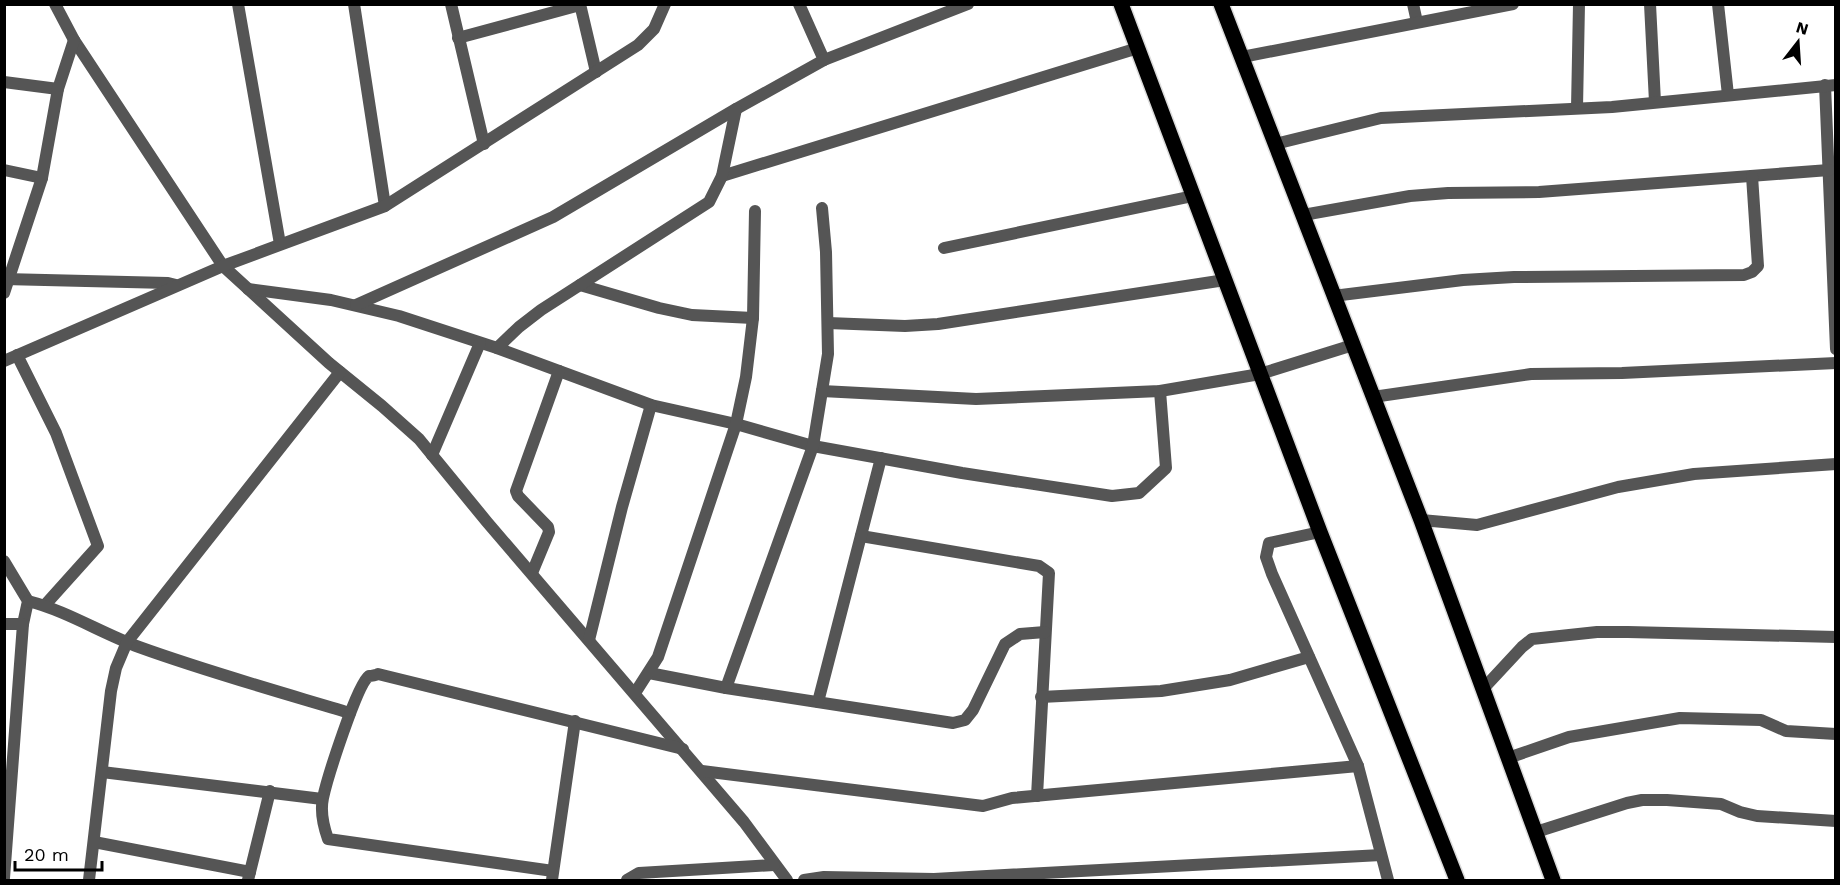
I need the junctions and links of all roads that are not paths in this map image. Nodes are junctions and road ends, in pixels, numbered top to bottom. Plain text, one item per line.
1 (55, 4) edge
2 (238, 4) edge
3 (354, 4) edge
4 (451, 4) edge
5 (665, 4) edge
6 (799, 4) edge
7 (968, 4) edge
8 (1121, 4) edge
9 (1221, 4) edge
10 (1413, 4) edge
11 (1513, 4) edge
12 (1580, 4) edge
13 (1650, 4) edge
14 (1718, 4) edge
15 (580, 5) edge
16 (1495, 6) edge
17 (1418, 22) junction
18 (458, 38) junction
19 (74, 40) junction
20 (1138, 48) junction
21 (1242, 57) junction
22 (824, 60) junction
23 (596, 72) junction
24 (4, 82) edge
25 (1830, 85) edge
26 (58, 89) junction
27 (1728, 95) junction
28 (1655, 102) junction
29 (1576, 108) junction
30 (736, 109) junction
31 (484, 144) junction
32 (1275, 144) junction
33 (4, 170) edge
34 (1828, 170) junction
35 (722, 176) junction
36 (1752, 176) junction
37 (42, 178) junction
38 (1193, 196) junction
39 (385, 206) junction
40 (822, 208) dead end
41 (755, 211) dead end
42 (1303, 215) junction
43 (280, 244) junction
44 (944, 248) dead end
45 (223, 266) junction
46 (7, 279) edge
47 (1225, 280) junction
48 (177, 285) junction
49 (580, 285) junction
50 (248, 289) junction
51 (4, 293) edge
52 (1333, 296) junction
53 (356, 305) junction
54 (753, 318) junction
55 (828, 323) junction
56 (480, 343) junction
57 (1353, 345) junction
58 (497, 348) junction
59 (1836, 349) edge
60 (17, 355) junction
61 (4, 361) edge
62 (1836, 363) edge
63 (559, 371) junction
64 (340, 372) junction
65 (1260, 374) junction
66 (822, 391) junction
67 (1160, 392) junction
68 (1373, 397) junction
69 (651, 405) junction
70 (736, 424) junction
71 (813, 446) junction
72 (432, 455) junction
73 (881, 458) junction
74 (1836, 464) edge
75 (1421, 520) junction
76 (1320, 532) junction
77 (861, 536) junction
78 (4, 561) edge
79 (532, 573) junction
80 (28, 601) junction
81 (45, 605) junction
82 (4, 624) edge
83 (23, 624) junction
84 (1045, 632) junction
85 (1836, 637) edge
86 (589, 639) junction
87 (127, 642) junction
88 (1309, 657) junction
89 (649, 673) junction
90 (726, 688) junction
91 (1483, 688) junction
92 (635, 693) junction
93 (1041, 697) junction
94 (818, 702) junction
95 (350, 713) junction
96 (575, 721) junction
97 (1836, 734) edge
98 (683, 749) junction
99 (1508, 758) junction
100 (1358, 766) junction
101 (702, 771) junction
102 (102, 772) junction
103 (270, 791) junction
104 (1037, 796) junction
105 (7, 798) edge
106 (322, 799) junction
107 (1836, 822) edge
108 (1536, 832) junction
109 (94, 842) junction
110 (1381, 855) junction
111 (774, 865) junction
112 (249, 876) edge
113 (553, 876) edge
114 (4, 878) edge
115 (89, 880) edge
116 (627, 880) edge
117 (787, 880) edge
118 (804, 880) edge
119 (1388, 880) edge
120 (1457, 880) edge
121 (1553, 880) edge

1 - 19 street
2 - 43 street
3 - 39 street
4 - 18 street
5 - 23 street
6 - 22 street
7 - 22 street
8 - 20 main road
9 - 21 main road
10 - 17 street
11 - 16 street
12 - 29 street
13 - 28 street
14 - 27 street
15 - 18 street
15 - 23 street
16 - 17 street
17 - 21 street
18 - 31 street
19 - 26 street
19 - 45 street
20 - 35 street
20 - 38 main road
21 - 32 main road
22 - 30 street
23 - 31 street
24 - 26 street
25 - 27 street
25 - 34 street
26 - 37 street
27 - 28 street
28 - 29 street
29 - 32 street
30 - 35 street
30 - 53 street
31 - 39 street
32 - 42 main road
33 - 37 street
34 - 36 street
34 - 59 street
35 - 49 street
36 - 42 street
36 - 52 street
37 - 46 street
38 - 44 street
38 - 47 main road
39 - 43 street
40 - 55 street
41 - 54 street
42 - 52 main road
43 - 45 street
45 - 48 street
45 - 50 street
46 - 48 street
46 - 51 street
47 - 55 street
47 - 65 main road
48 - 60 street
49 - 54 street
49 - 58 street
50 - 53 street
50 - 64 street
52 - 57 main road
53 - 56 street
54 - 70 street
55 - 66 street
56 - 58 street
56 - 72 street
57 - 65 street
57 - 68 main road
58 - 63 street
60 - 61 street
60 - 81 street
62 - 68 street
63 - 69 street
63 - 79 street
64 - 72 street
64 - 87 street
65 - 67 street
65 - 76 main road
66 - 67 street
66 - 71 street
67 - 73 street
68 - 75 main road
69 - 70 street
69 - 86 street
70 - 71 street
70 - 89 street
71 - 73 street
71 - 90 street
72 - 79 street
73 - 77 street
74 - 75 street
75 - 91 main road
76 - 88 street
76 - 120 main road
77 - 84 street
77 - 94 street
78 - 80 street
79 - 86 street
80 - 81 street
80 - 83 street
81 - 87 street
82 - 83 street
83 - 105 street
84 - 93 street
84 - 94 street
85 - 91 street
86 - 92 street
87 - 95 street
87 - 102 street
88 - 93 street
88 - 100 street
89 - 90 street
89 - 92 street
90 - 94 street
91 - 99 main road
92 - 98 street
93 - 104 street
95 - 96 street
95 - 106 street
96 - 98 street
96 - 113 street
97 - 99 street
98 - 101 street
99 - 108 main road
100 - 104 street
100 - 110 street
101 - 104 street
101 - 111 street
102 - 103 street
102 - 109 street
103 - 106 street
103 - 112 street
105 - 114 street
106 - 113 street
107 - 108 street
108 - 121 main road
109 - 112 street
109 - 115 street
110 - 118 street
110 - 119 street
111 - 116 street
111 - 117 street

